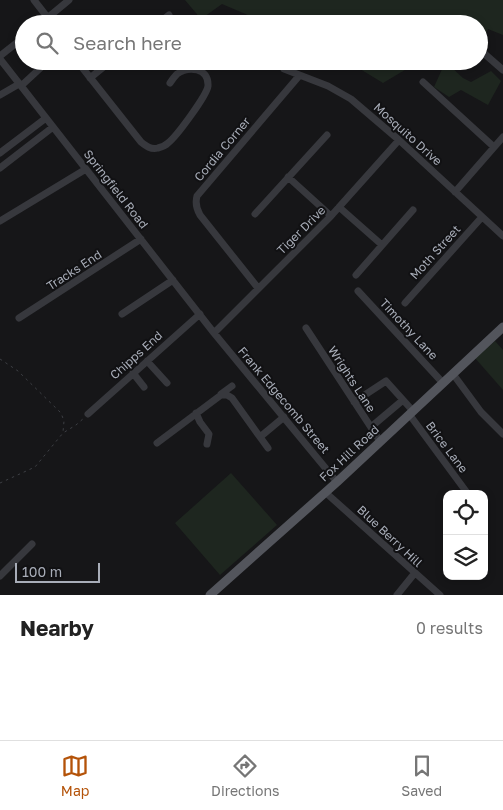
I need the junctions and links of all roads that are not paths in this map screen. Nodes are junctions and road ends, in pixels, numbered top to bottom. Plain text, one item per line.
1 (34, 0) edge
2 (69, 0) edge
3 (46, 15) edge
4 (52, 15) edge
5 (15, 45) edge
6 (488, 57) edge
7 (0, 58) edge
8 (38, 70) edge
9 (84, 70) edge
10 (100, 70) edge
11 (189, 70) edge
12 (200, 70) edge
13 (286, 70) edge
14 (503, 70) edge
15 (299, 76) junction
16 (90, 78) junction
17 (423, 82) dead end
18 (170, 83) dead end
19 (20, 85) junction
20 (0, 95) edge
21 (46, 118) junction
22 (53, 127) junction
23 (327, 135) dead end
24 (503, 137) edge
25 (399, 140) junction
26 (494, 147) junction
27 (0, 153) edge
28 (0, 168) edge
29 (86, 169) junction
30 (288, 177) junction
31 (455, 192) junction
32 (339, 207) junction
33 (413, 210) dead end
34 (255, 214) dead end
35 (331, 216) junction
36 (482, 217) junction
37 (0, 222) edge
38 (503, 236) edge
39 (141, 240) junction
40 (382, 245) junction
41 (356, 274) dead end
42 (173, 280) junction
43 (258, 288) junction
44 (358, 291) dead end
45 (405, 303) dead end
46 (122, 314) dead end
47 (200, 314) junction
48 (19, 318) dead end
49 (503, 327) edge
50 (306, 328) dead end
51 (214, 333) junction
52 (147, 361) junction
53 (134, 373) junction
54 (453, 374) junction
55 (443, 382) junction
56 (166, 383) dead end
57 (232, 386) dead end
58 (144, 387) dead end
59 (220, 395) junction
60 (403, 400) junction
61 (354, 402) junction
62 (196, 413) junction
63 (411, 413) junction
64 (88, 414) road end
65 (284, 418) junction
66 (371, 427) junction
67 (503, 434) edge
68 (260, 437) junction
69 (380, 441) junction
70 (158, 443) dead end
71 (207, 444) dead end
72 (268, 448) dead end
73 (337, 482) junction
74 (465, 490) edge
75 (326, 492) junction
76 (32, 544) dead end
77 (414, 574) junction
78 (0, 576) edge
79 (210, 595) edge
80 (397, 595) edge
81 (440, 595) edge

1 - 3 street
2 - 4 street
5 - 7 street
6 - 14 street
7 - 19 street, Springfield Road
8 - 19 street
9 - 16 street
10 - 16 street
11 - 18 street
12 - 16 street
13 - 15 street, Mosquito Drive
15 - 25 street, Mosquito Drive
15 - 43 street, Cordia Corner
17 - 26 street
19 - 20 street
19 - 21 street, Springfield Road
21 - 22 street, Springfield Road
21 - 27 street
22 - 28 street
22 - 29 street, Springfield Road
23 - 30 street
24 - 26 street
25 - 31 street, Mosquito Drive
25 - 32 street, Tiger Drive
26 - 31 street
29 - 37 street
29 - 39 street, Springfield Road
30 - 34 street
30 - 35 street
31 - 36 street, Mosquito Drive
32 - 35 street, Tiger Drive
32 - 40 street
33 - 40 street
35 - 43 street, Tiger Drive
36 - 38 street, Mosquito Drive
36 - 45 street, Moth Street
39 - 42 street, Springfield Road
39 - 48 street, Tracks End
40 - 41 street
42 - 46 street
42 - 47 street, Springfield Road
43 - 51 street, Tiger Drive
44 - 55 street, Timothy Lane
47 - 51 street, Springfield Road
47 - 52 street, Chipps End
49 - 54 main road, Fox Hill Road
50 - 61 street, Wrights Lane
51 - 65 street, Frank Edgecomb Street
52 - 53 street, Chipps End
52 - 56 street
53 - 58 street
53 - 64 street, Chipps End
54 - 55 main road, Fox Hill Road
54 - 67 street
55 - 63 main road, Fox Hill Road
57 - 59 street
59 - 62 street
59 - 68 street
60 - 61 street, Brice Lane
60 - 63 street, Brice Lane
60 - 66 street
61 - 66 street, Wrights Lane
62 - 70 street
62 - 71 street
63 - 69 main road, Fox Hill Road
63 - 74 street, Brice Lane
65 - 68 street
65 - 73 street, Frank Edgecomb Street
66 - 69 street, Wrights Lane
68 - 72 street
69 - 73 main road, Fox Hill Road
73 - 75 main road, Fox Hill Road
75 - 77 street, Blue Berry Hill
75 - 79 main road, Fox Hill Road
76 - 78 street
77 - 80 street
77 - 81 street, Blue Berry Hill

